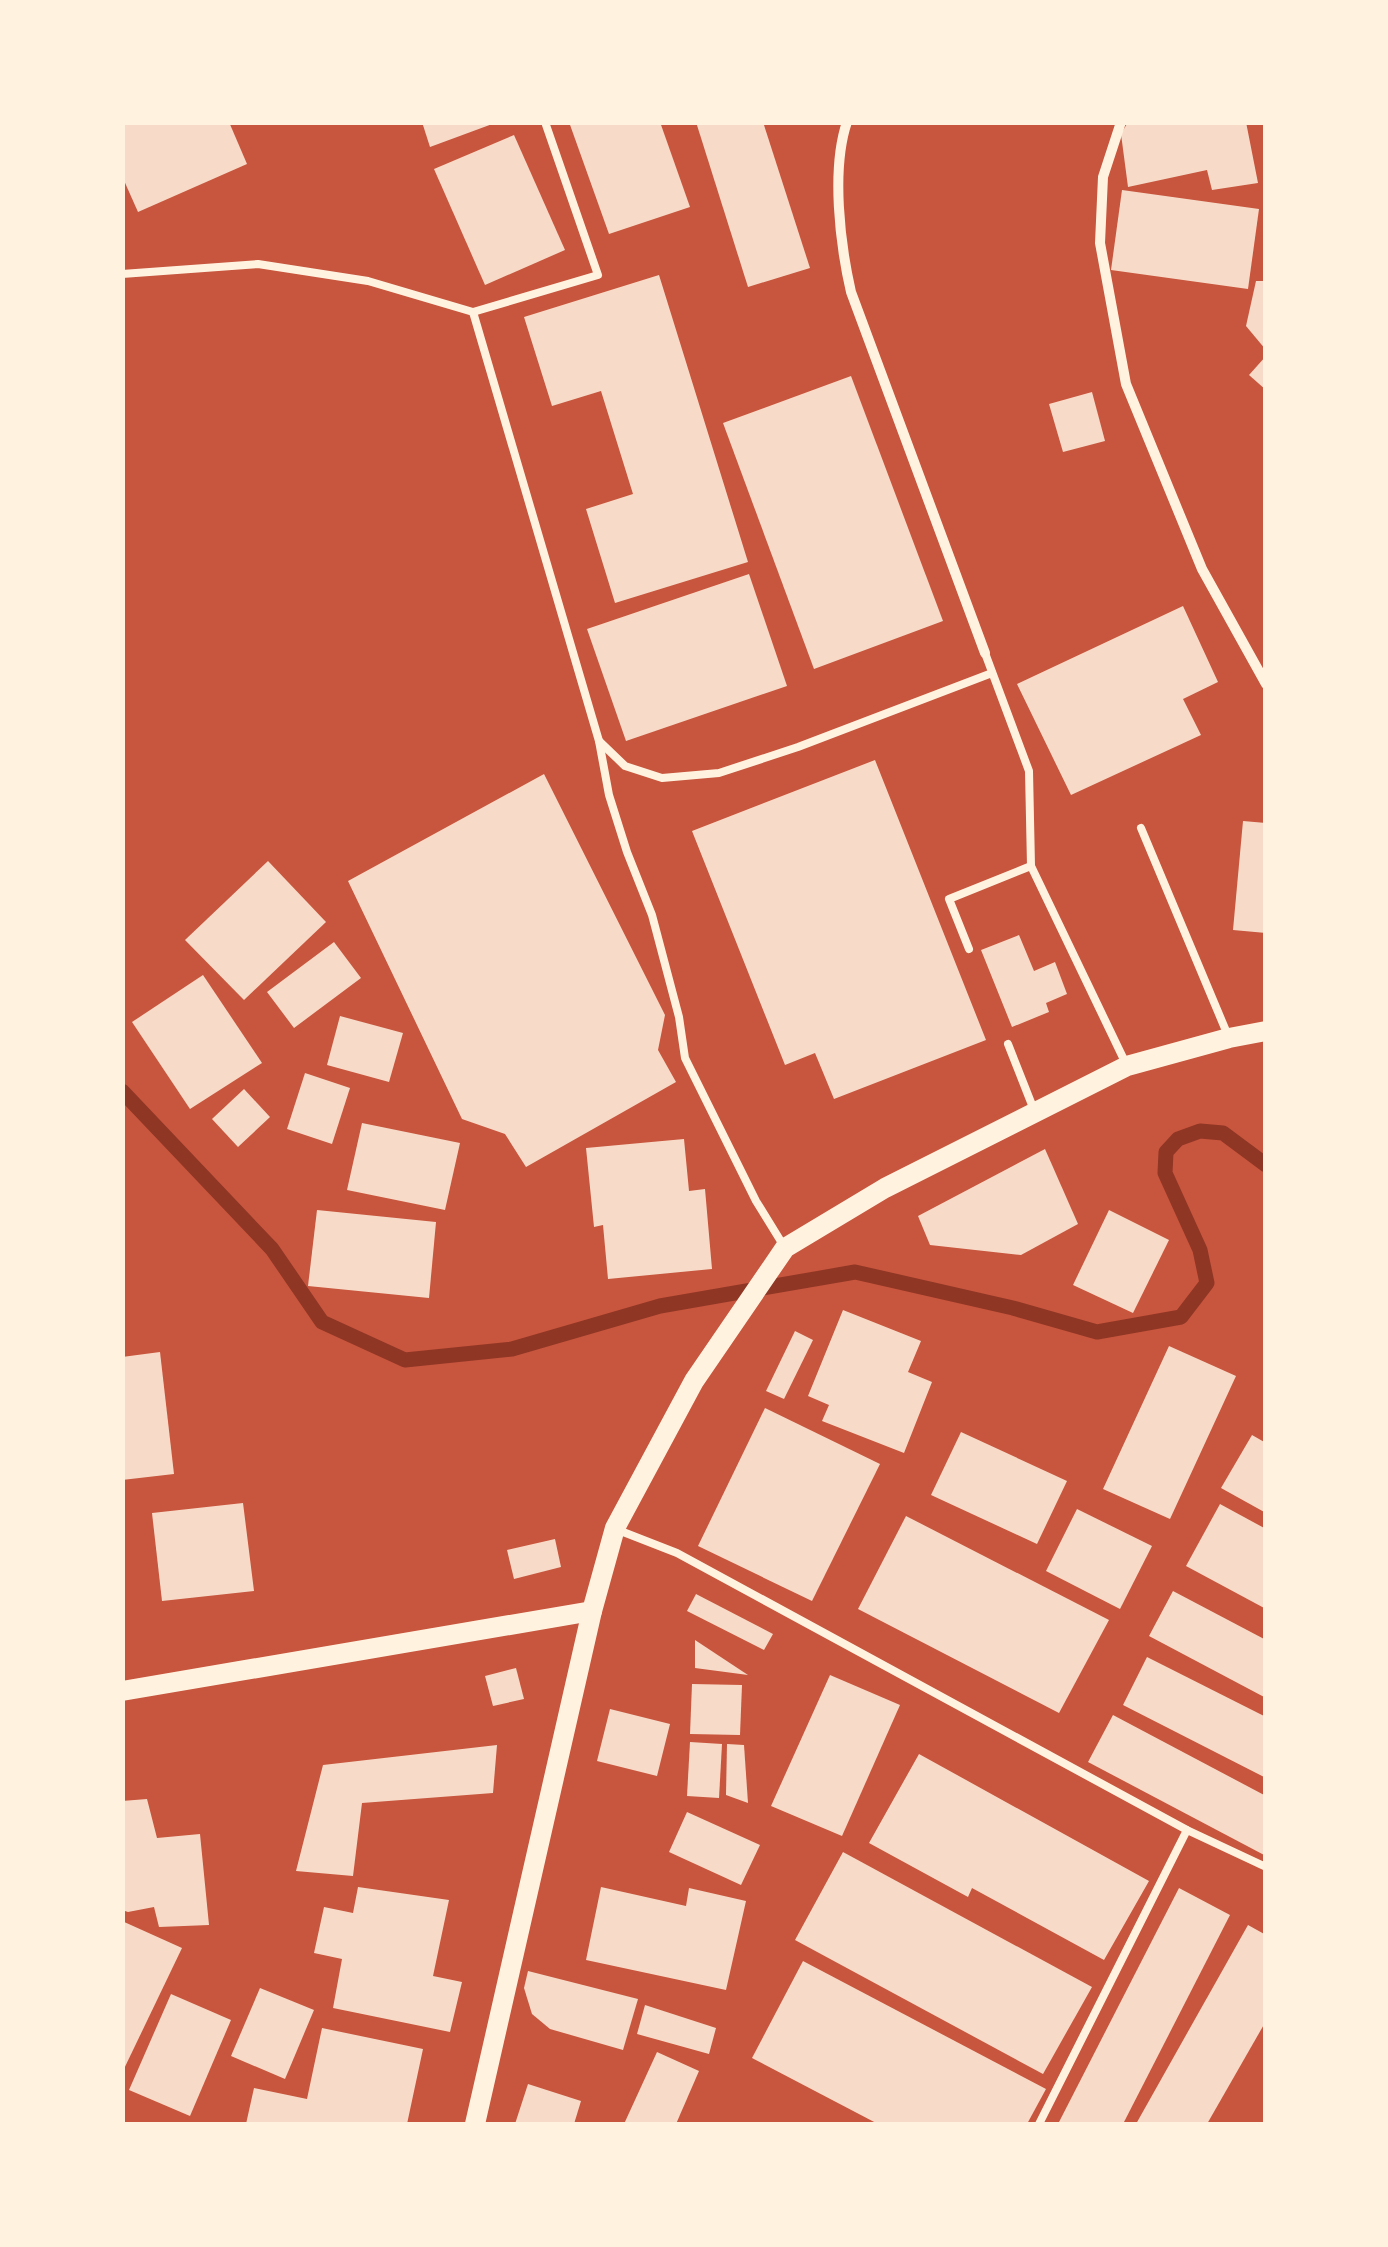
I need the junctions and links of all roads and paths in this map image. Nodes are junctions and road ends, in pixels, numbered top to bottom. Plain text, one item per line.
1 (545, 122) edge
2 (847, 122) edge
3 (1121, 122) edge
4 (122, 274) edge
5 (473, 312) junction
6 (985, 653) joint
7 (992, 673) junction
8 (1266, 684) edge
9 (598, 741) junction
10 (1141, 828) dead end
11 (1031, 866) junction
12 (969, 949) dead end
13 (1266, 1031) edge
14 (1228, 1038) junction
15 (1008, 1044) dead end
16 (1127, 1066) junction
17 (1035, 1112) junction
18 (784, 1248) junction
19 (614, 1528) junction
20 (592, 1611) junction
21 (122, 1692) edge
22 (1187, 1830) junction
23 (1266, 1867) edge
24 (475, 2124) edge
25 (1038, 2124) edge

1 - 5 lane
2 - 6 street
3 - 8 street
4 - 5 lane
5 - 9 lane
6 - 7 lane
7 - 9 lane
7 - 11 lane
9 - 18 lane
10 - 14 lane
11 - 12 lane
11 - 16 lane
13 - 14 main road
14 - 16 main road
15 - 17 lane
16 - 17 main road
17 - 18 main road
18 - 19 main road
19 - 20 main road
19 - 22 lane
20 - 21 main road
20 - 24 main road
22 - 23 lane
22 - 25 lane

